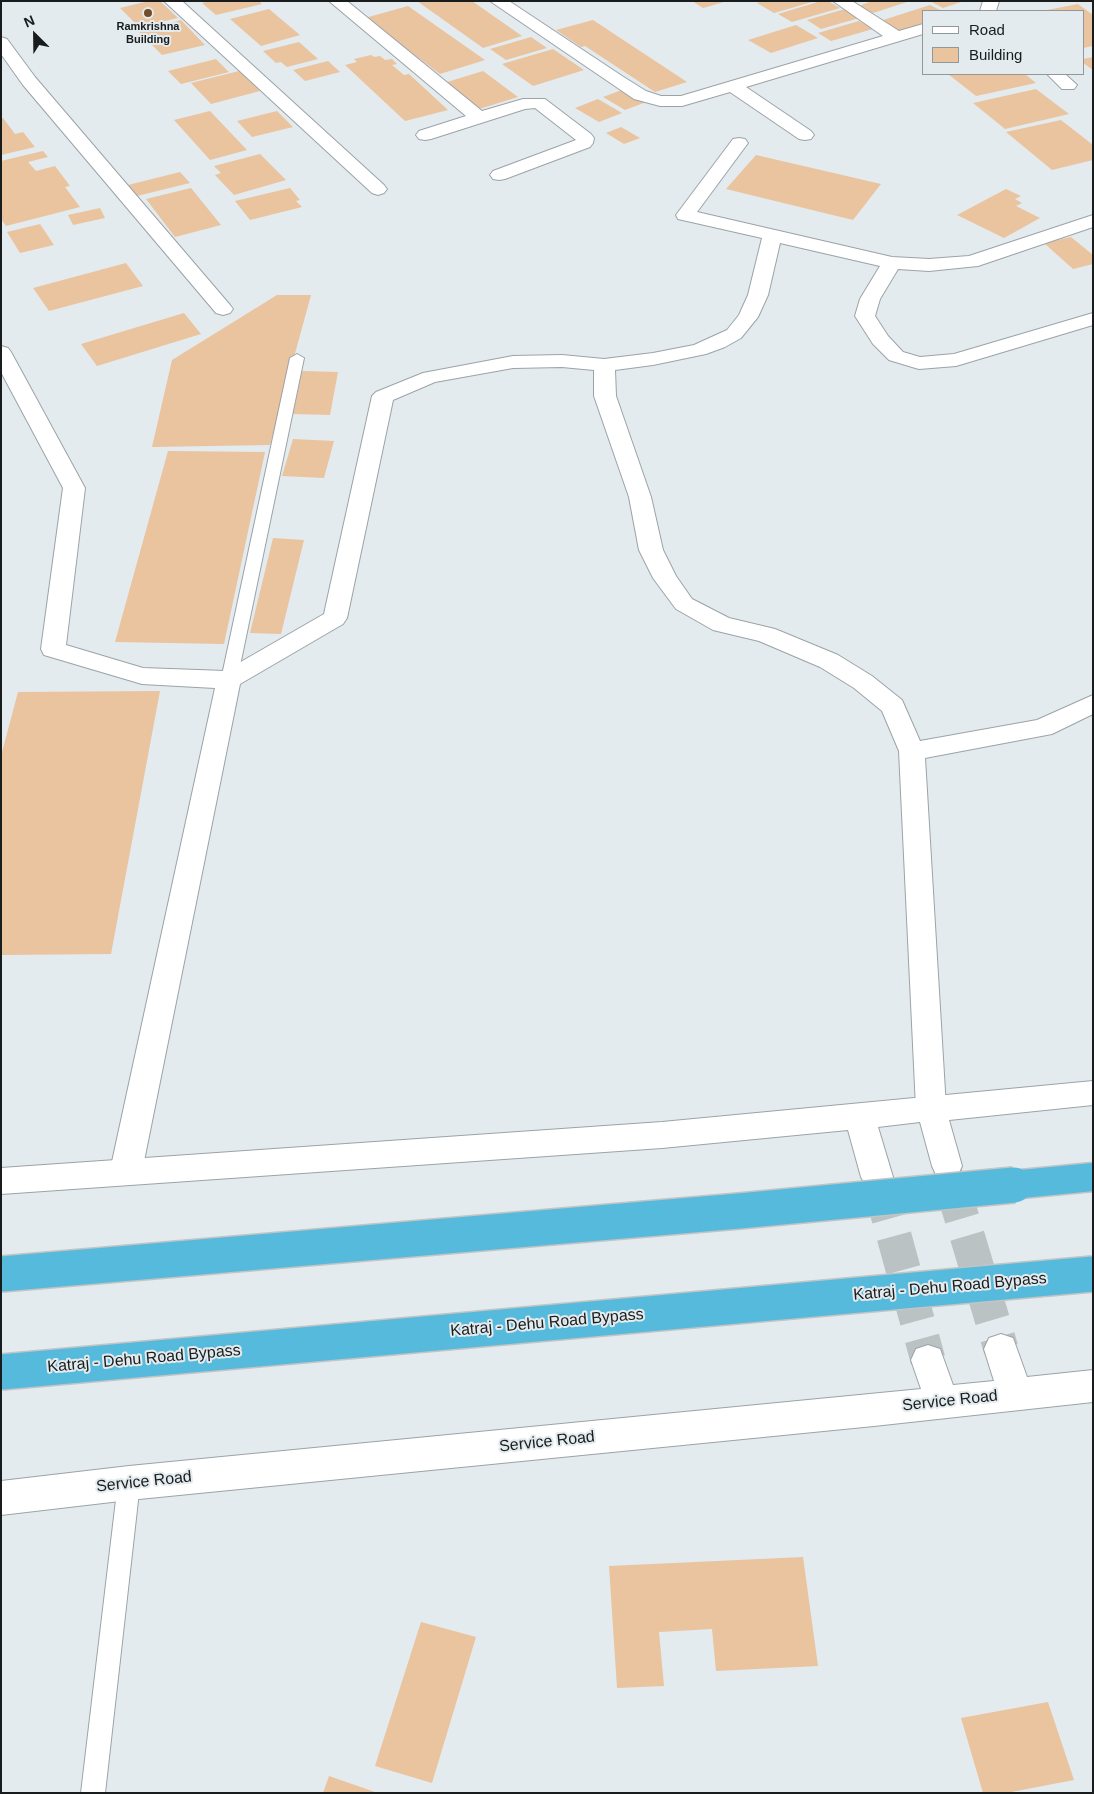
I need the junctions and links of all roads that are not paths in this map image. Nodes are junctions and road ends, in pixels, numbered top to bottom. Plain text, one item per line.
1 (172, 1) edge
2 (337, 1) edge
3 (498, 1) edge
4 (841, 1) edge
5 (922, 29) edge
6 (895, 36) junction
7 (1, 42) edge
8 (731, 85) junction
9 (479, 118) junction
10 (425, 135) dead end
11 (805, 135) dead end
12 (739, 143) dead end
13 (499, 175) dead end
14 (378, 188) dead end
15 (1093, 221) edge
16 (772, 235) junction
17 (892, 263) junction
18 (223, 309) dead end
19 (1093, 320) edge
20 (1, 352) edge
21 (297, 358) dead end
22 (604, 365) junction
23 (229, 680) junction
24 (1093, 704) edge
25 (912, 751) junction
26 (1093, 1093) edge
27 (931, 1108) junction
28 (859, 1115) junction
29 (947, 1166) tunnel mouth
30 (126, 1171) junction
31 (878, 1177) tunnel mouth
32 (1093, 1177) edge
33 (1, 1181) edge
34 (1, 1274) edge
35 (1093, 1274) edge
36 (1001, 1349) tunnel mouth
37 (928, 1360) tunnel mouth
38 (1, 1372) edge
39 (1093, 1386) edge
40 (1015, 1394) junction
41 (942, 1402) junction
42 (129, 1483) junction
43 (1, 1498) edge
44 (93, 1793) edge

1 - 14 street
2 - 9 street
3 - 8 street
4 - 6 street
5 - 6 street
6 - 8 street
7 - 18 street
8 - 11 street
9 - 10 street
9 - 13 street
12 - 16 street
15 - 17 street
16 - 17 street
16 - 22 street
17 - 19 street
20 - 23 street
21 - 23 lane
22 - 23 street
22 - 25 street
23 - 30 street
24 - 25 street
25 - 27 street
26 - 27 street
27 - 28 street
27 - 29 street
28 - 30 street
28 - 31 street
30 - 33 street
32 - 34 highway, bridge
35 - 38 highway, Katraj - Dehu Road Bypass, bridge
36 - 40 street
37 - 41 street
39 - 40 street, Service Road
40 - 41 street, Service Road
41 - 42 street, Service Road
42 - 43 street, Service Road
42 - 44 lane

